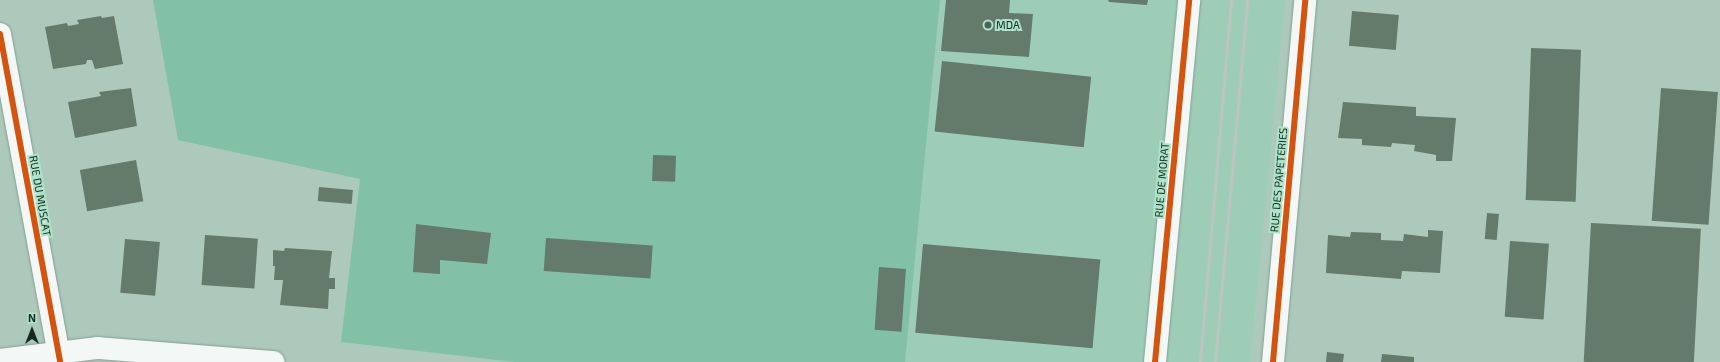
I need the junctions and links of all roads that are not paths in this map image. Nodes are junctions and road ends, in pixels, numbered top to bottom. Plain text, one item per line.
1 (1189, 0) edge
2 (1305, 0) edge
3 (0, 34) edge
4 (59, 357) edge
5 (0, 360) edge
6 (273, 362) edge
7 (1155, 362) edge
8 (1273, 362) edge

1 - 7 street, RUE DE MORAT
2 - 8 street, RUE DES PAPETERIES
3 - 4 street, RUE DU MUSCAT
4 - 5 street
4 - 6 street

